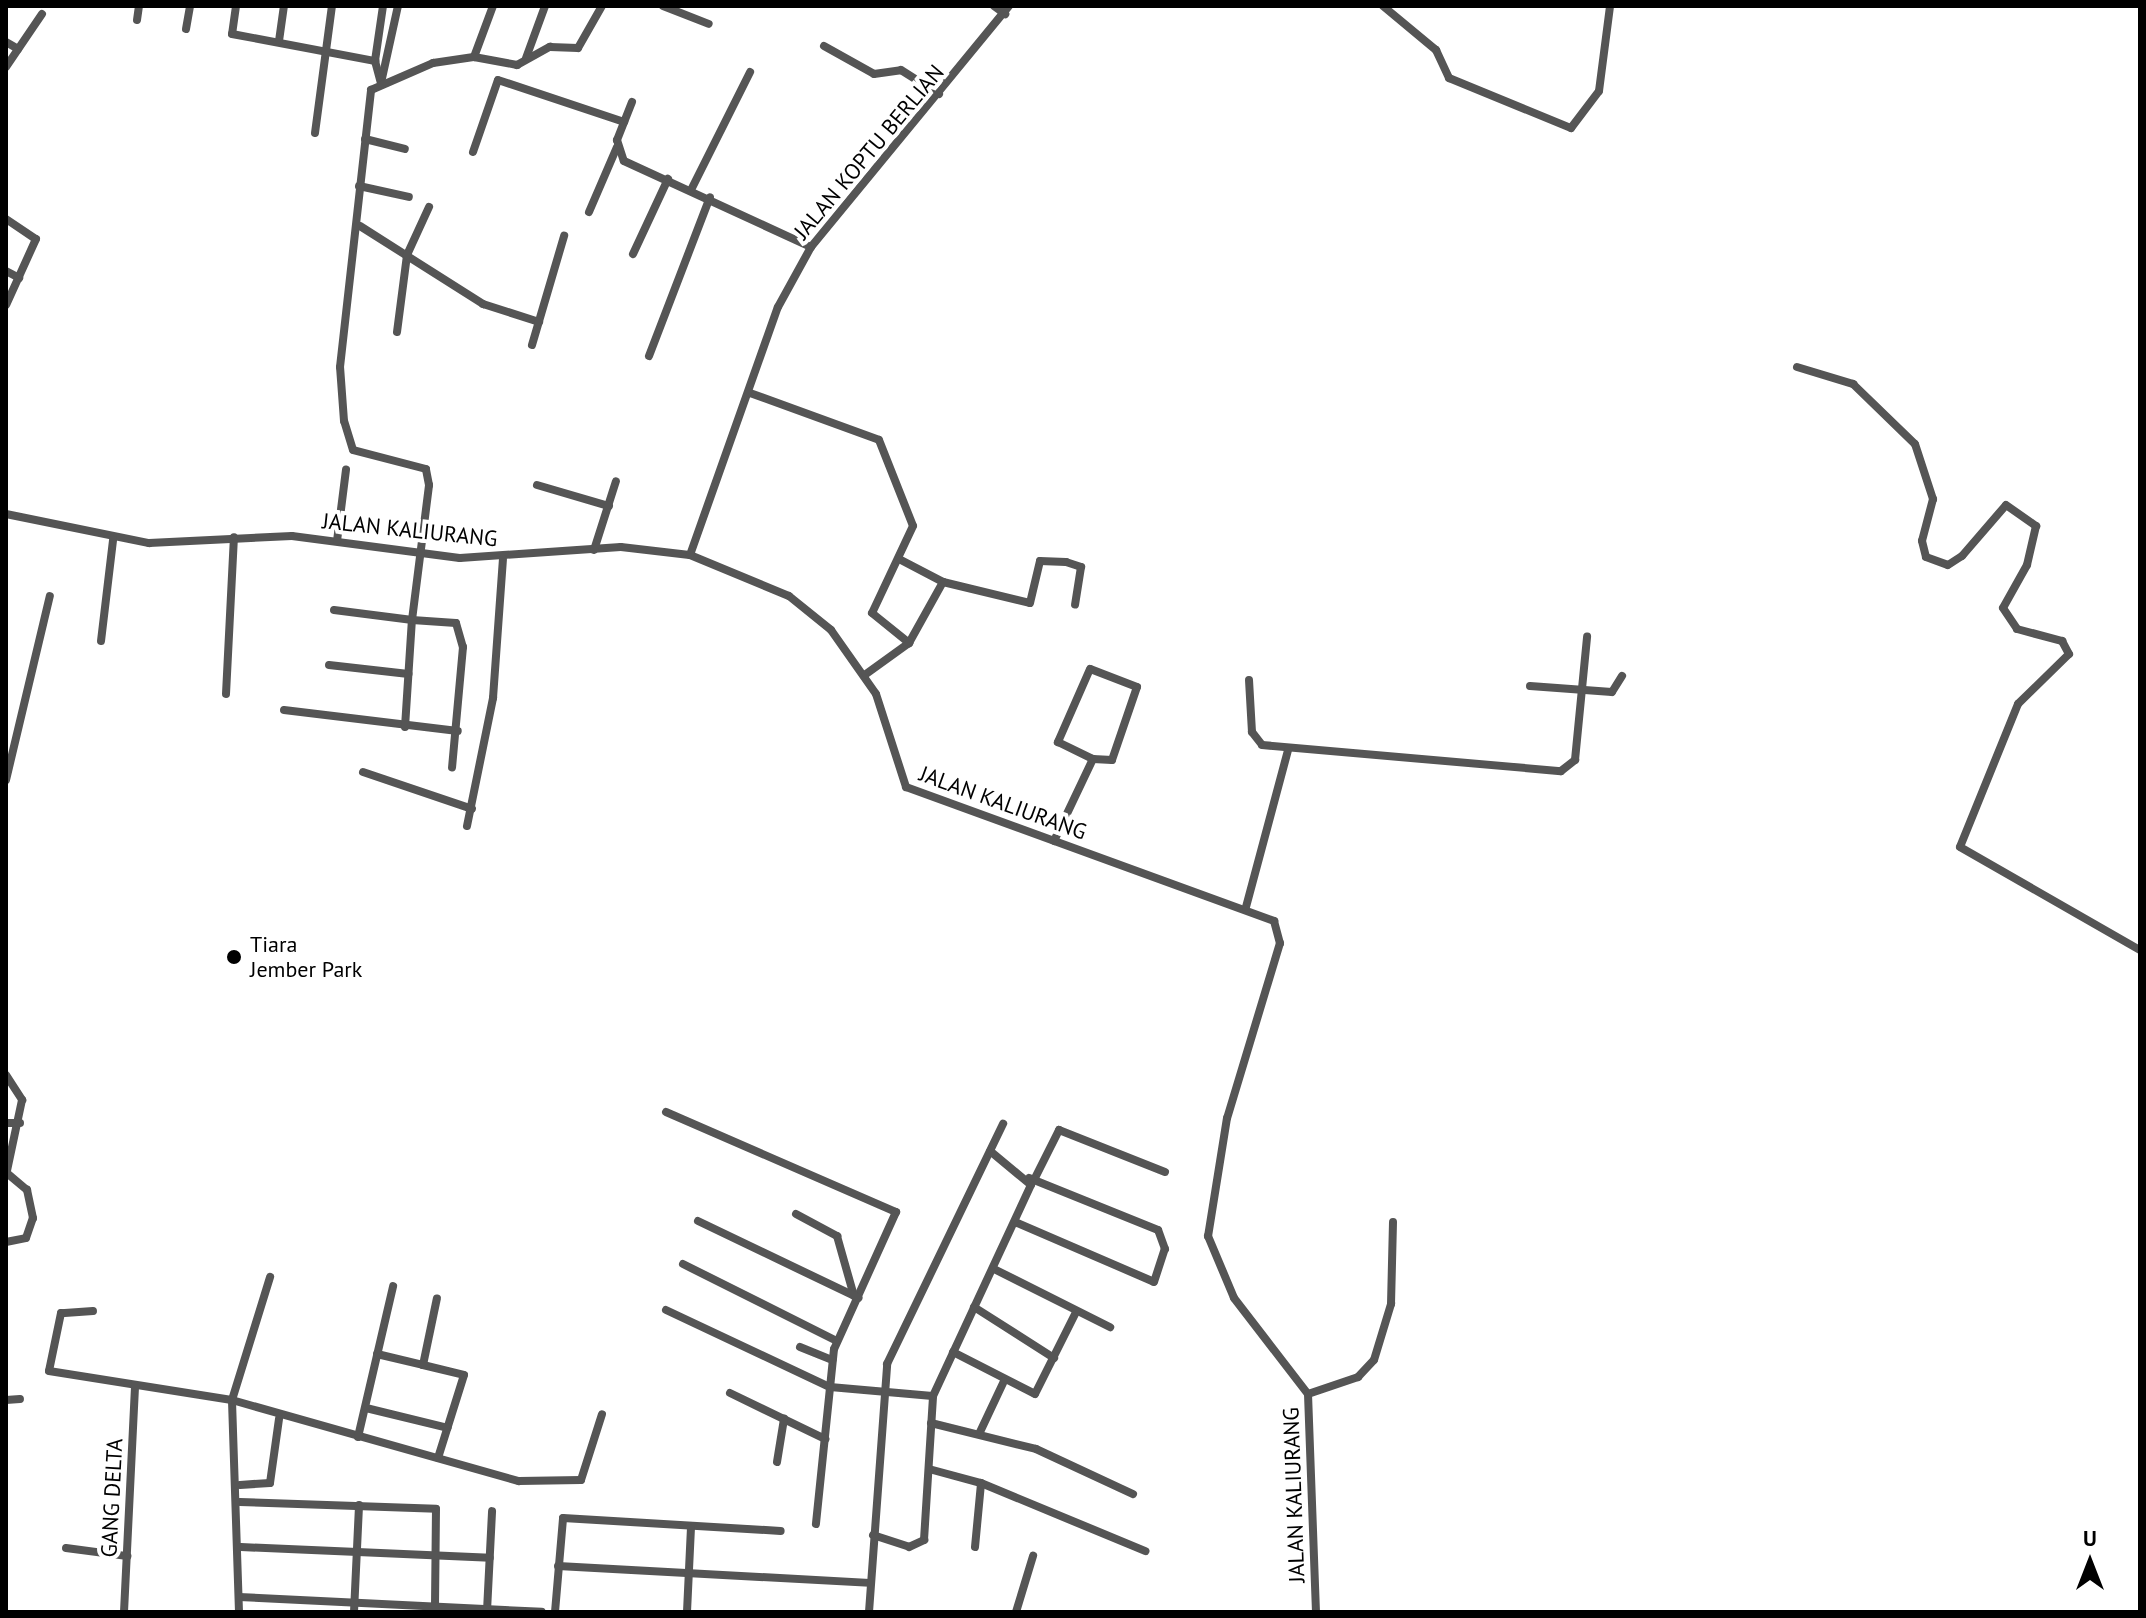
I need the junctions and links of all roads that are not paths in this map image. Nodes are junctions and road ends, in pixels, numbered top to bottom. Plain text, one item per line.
1 (139, 6) edge
2 (190, 6) edge
3 (236, 6) edge
4 (284, 6) edge
5 (332, 6) edge
6 (383, 6) edge
7 (398, 6) edge
8 (493, 6) edge
9 (545, 6) edge
10 (602, 6) edge
11 (663, 6) edge
12 (994, 6) edge
13 (1383, 6) edge
14 (1610, 6) edge
15 (1007, 10) edge
16 (42, 14) dead end
17 (137, 20) dead end
18 (709, 24) dead end
19 (186, 29) dead end
20 (279, 41) junction
21 (6, 42) edge
22 (824, 46) dead end
23 (18, 49) junction
24 (325, 50) junction
25 (474, 57) junction
26 (525, 60) junction
27 (375, 61) junction
28 (6, 67) edge
29 (750, 72) dead end
30 (381, 83) junction
31 (939, 94) junction
32 (632, 102) dead end
33 (624, 122) junction
34 (315, 133) dead end
35 (365, 139) junction
36 (617, 147) junction
37 (405, 149) dead end
38 (473, 152) dead end
39 (668, 179) junction
40 (359, 186) junction
41 (691, 190) junction
42 (409, 197) dead end
43 (710, 197) junction
44 (429, 207) dead end
45 (589, 212) dead end
46 (6, 219) edge
47 (360, 226) junction
48 (564, 236) dead end
49 (811, 247) junction
50 (633, 254) dead end
51 (407, 255) junction
52 (6, 271) edge
53 (19, 278) junction
54 (6, 305) edge
55 (539, 322) junction
56 (397, 332) dead end
57 (532, 345) dead end
58 (649, 356) dead end
59 (1797, 367) dead end
60 (750, 393) junction
61 (346, 470) dead end
62 (616, 481) dead end
63 (537, 485) dead end
64 (609, 506) junction
65 (6, 514) edge
66 (234, 537) junction
67 (113, 540) junction
68 (337, 541) junction
69 (594, 550) junction
70 (417, 553) junction
71 (690, 555) junction
72 (503, 559) junction
73 (899, 559) junction
74 (943, 582) junction
75 (50, 596) dead end
76 (1075, 605) dead end
77 (334, 610) dead end
78 (412, 620) junction
79 (1587, 637) dead end
80 (101, 641) dead end
81 (909, 643) junction
82 (329, 665) dead end
83 (408, 674) junction
84 (866, 674) junction
85 (1622, 676) dead end
86 (1249, 680) dead end
87 (1530, 686) dead end
88 (1581, 691) junction
89 (226, 694) dead end
90 (284, 710) dead end
91 (405, 727) junction
92 (458, 731) junction
93 (9, 739) edge
94 (1288, 750) junction
95 (1093, 759) junction
96 (452, 767) dead end
97 (363, 772) dead end
98 (6, 780) edge
99 (472, 809) junction
100 (467, 826) dead end
101 (1054, 841) junction
102 (1246, 907) junction
103 (2140, 950) edge
104 (6, 1075) edge
105 (666, 1112) dead end
106 (6, 1123) edge
107 (20, 1123) junction
108 (1003, 1124) dead end
109 (990, 1151) junction
110 (1165, 1172) dead end
111 (7, 1175) edge
112 (1032, 1179) junction
113 (796, 1214) dead end
114 (698, 1221) dead end
115 (1015, 1222) junction
116 (1393, 1222) dead end
117 (6, 1242) edge
118 (683, 1264) dead end
119 (994, 1269) junction
120 (270, 1277) dead end
121 (393, 1286) dead end
122 (857, 1297) junction
123 (437, 1298) dead end
124 (974, 1307) junction
125 (666, 1310) dead end
126 (93, 1311) dead end
127 (1076, 1312) junction
128 (1110, 1327) dead end
129 (837, 1341) junction
130 (800, 1347) dead end
131 (953, 1352) junction
132 (377, 1354) junction
133 (1054, 1358) junction
134 (832, 1360) junction
135 (423, 1365) junction
136 (1004, 1381) junction
137 (135, 1385) junction
138 (830, 1387) junction
139 (884, 1389) junction
140 (730, 1393) dead end
141 (1308, 1394) junction
142 (933, 1396) junction
143 (20, 1399) dead end
144 (6, 1400) edge
145 (232, 1400) junction
146 (366, 1408) junction
147 (602, 1414) dead end
148 (279, 1419) junction
149 (784, 1419) junction
150 (931, 1423) junction
151 (448, 1428) junction
152 (980, 1432) junction
153 (358, 1437) junction
154 (825, 1439) junction
155 (438, 1458) junction
156 (777, 1462) dead end
157 (929, 1469) junction
158 (981, 1483) junction
159 (240, 1485) junction
160 (1133, 1494) dead end
161 (240, 1502) junction
162 (359, 1505) junction
163 (492, 1511) dead end
164 (816, 1524) dead end
165 (691, 1528) junction
166 (781, 1531) dead end
167 (873, 1535) junction
168 (241, 1547) junction
169 (975, 1547) dead end
170 (66, 1548) dead end
171 (1145, 1551) dead end
172 (357, 1554) junction
173 (127, 1556) junction
174 (438, 1556) junction
175 (1033, 1556) dead end
176 (490, 1558) junction
177 (558, 1566) junction
178 (689, 1574) junction
179 (870, 1583) junction
180 (239, 1597) junction
181 (355, 1599) junction
182 (435, 1608) edge
183 (487, 1610) edge
184 (124, 1612) edge
185 (239, 1612) edge
186 (354, 1612) edge
187 (542, 1612) edge
188 (555, 1612) edge
189 (687, 1612) edge
190 (869, 1612) edge
191 (1016, 1612) edge
192 (1316, 1612) edge

1 - 17 street
2 - 19 street
3 - 20 street
4 - 20 street
5 - 24 street
6 - 27 street
7 - 30 street
8 - 25 street
9 - 26 street
10 - 26 street
11 - 18 street
12 - 15 street
13 - 14 street
15 - 31 street, JALAN KOPTU BERLIAN
16 - 23 street
20 - 24 street
21 - 23 street
22 - 31 street
23 - 28 street
24 - 27 street
24 - 34 street
25 - 26 street
25 - 30 street
27 - 30 street
29 - 41 street
30 - 35 street
31 - 49 street, JALAN KOPTU BERLIAN
32 - 33 street
33 - 36 street
33 - 38 street
35 - 37 street
35 - 40 street
36 - 39 street
36 - 45 street
39 - 41 street
39 - 50 street
40 - 42 street
40 - 47 street
41 - 43 street
43 - 49 street
43 - 58 street
44 - 51 street
46 - 53 street
47 - 51 street
47 - 70 street
48 - 55 street
49 - 60 street, JALAN KOPTU BERLIAN
51 - 55 street
51 - 56 street
52 - 53 street
53 - 54 street
55 - 57 street
59 - 103 street
60 - 71 street, JALAN KOPTU BERLIAN
60 - 73 street
61 - 68 street
62 - 64 street
63 - 64 street
64 - 69 street
65 - 67 street, JALAN KALIURANG
66 - 67 street, JALAN KALIURANG
66 - 68 street, JALAN KALIURANG
66 - 89 street
67 - 80 street
68 - 70 street, JALAN KALIURANG
69 - 71 street, JALAN KALIURANG
69 - 72 street, JALAN KALIURANG
70 - 72 street, JALAN KALIURANG
70 - 78 street
71 - 84 street, JALAN KALIURANG
72 - 99 street
73 - 74 street
73 - 81 street
74 - 76 street
74 - 81 street
75 - 93 street
77 - 78 street
78 - 83 street
78 - 92 street
79 - 88 street
81 - 84 street
82 - 83 street
83 - 91 street
84 - 101 street, JALAN KALIURANG
85 - 88 street
86 - 94 street
87 - 88 street
88 - 94 street
90 - 91 street
91 - 92 street
92 - 96 street
93 - 98 street
94 - 102 street
95 - 95 street
95 - 101 street
97 - 99 street
99 - 100 street
101 - 102 street, JALAN KALIURANG
102 - 141 street, JALAN KALIURANG
104 - 107 street
105 - 122 street
106 - 107 street
107 - 111 street
108 - 109 street
109 - 112 street
109 - 139 street
110 - 112 street
111 - 117 street
112 - 115 street
112 - 115 street
113 - 122 street
114 - 122 street
115 - 119 street
116 - 141 street
118 - 129 street
119 - 124 street
119 - 127 street
120 - 145 street
121 - 132 street
122 - 129 street
123 - 135 street
124 - 131 street
124 - 133 street
125 - 138 street
126 - 137 street
127 - 128 street
127 - 133 street
129 - 134 street
130 - 134 street
131 - 136 street
131 - 142 street
132 - 135 street
132 - 146 street
133 - 136 street
134 - 138 street
135 - 151 street
136 - 152 street
137 - 145 street
137 - 173 street, GANG DELTA
138 - 139 street
138 - 154 street
139 - 142 street
139 - 167 street
140 - 149 street
141 - 192 street, JALAN KALIURANG
142 - 150 street
143 - 144 street
145 - 148 street
145 - 159 street
146 - 151 street
146 - 153 street
147 - 155 street
148 - 153 street
148 - 159 street
149 - 154 street
149 - 156 street
150 - 152 street
150 - 157 street
151 - 155 street
152 - 160 street
153 - 155 street
154 - 164 street
157 - 158 street
157 - 167 street
158 - 169 street
158 - 171 street
159 - 161 street
161 - 162 street
161 - 168 street
162 - 172 street
162 - 174 street
163 - 176 street
165 - 166 street
165 - 177 street
165 - 178 street
167 - 179 street
168 - 172 street
168 - 180 street
170 - 173 street
172 - 174 street
172 - 181 street
173 - 184 street, GANG DELTA
174 - 176 street
174 - 182 street
175 - 191 street
176 - 183 street
177 - 178 street
177 - 188 street
178 - 179 street
178 - 189 street
179 - 190 street
180 - 181 street
180 - 185 street
181 - 182 street
181 - 186 street
182 - 183 street
183 - 187 street

